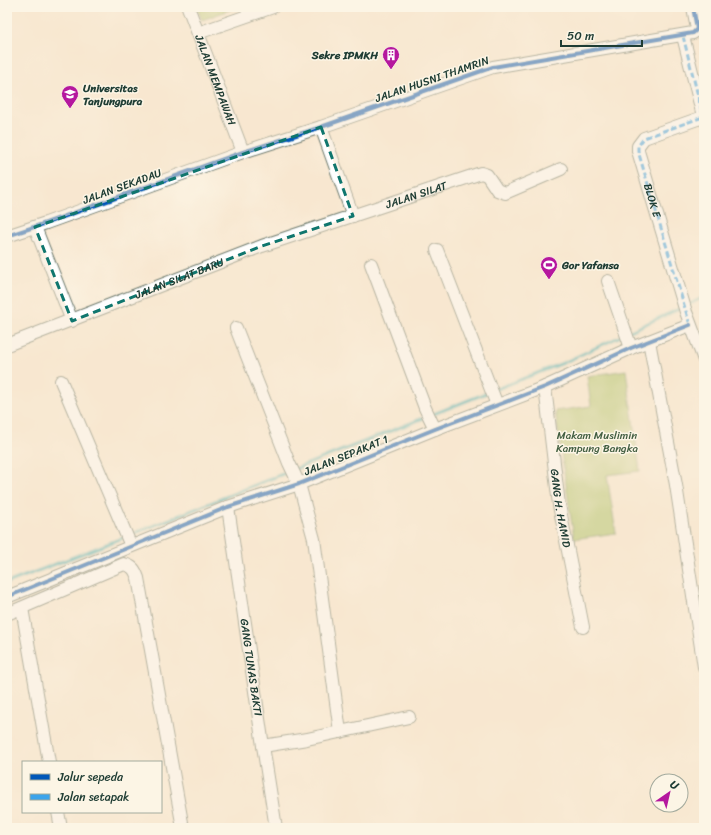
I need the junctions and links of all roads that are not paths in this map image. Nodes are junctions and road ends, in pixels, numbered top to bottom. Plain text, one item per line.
1 (188, 7) edge
2 (273, 7) edge
3 (693, 7) edge
4 (198, 33) junction
5 (683, 36) junction
6 (703, 118) edge
7 (322, 127) junction
8 (243, 152) junction
9 (561, 169) dead end
10 (353, 216) junction
11 (35, 227) junction
12 (7, 236) edge
13 (437, 250) dead end
14 (371, 264) dead end
15 (608, 282) dead end
16 (72, 320) junction
17 (690, 325) junction
18 (236, 328) dead end
19 (648, 341) junction
20 (630, 344) junction
21 (7, 345) edge
22 (704, 360) edge
23 (60, 381) dead end
24 (545, 388) junction
25 (493, 395) junction
26 (433, 425) junction
27 (296, 479) junction
28 (228, 507) junction
29 (127, 537) junction
30 (7, 597) edge
31 (22, 608) junction
32 (7, 614) edge
33 (583, 627) dead end
34 (704, 667) edge
35 (409, 717) dead end
36 (340, 732) junction
37 (263, 746) junction
38 (49, 761) edge
39 (58, 813) edge
40 (61, 828) edge
41 (183, 828) edge
42 (276, 828) edge

1 - 4 street, JALAN MEMPAWAH
2 - 4 street
3 - 5 street, JALAN HUSNI THAMRIN
4 - 8 street, JALAN MEMPAWAH
5 - 6 street
5 - 7 street, JALAN HUSNI THAMRIN
6 - 17 street, BLOK E
7 - 8 street, JALAN HUSNI THAMRIN
7 - 10 street
8 - 11 street, JALAN SEKADAU
9 - 10 street, JALAN SILAT
10 - 16 street, JALAN SILAT BARU
11 - 12 street, JALAN SEKADAU
11 - 16 street
13 - 25 street
14 - 26 street
15 - 20 street
16 - 21 street, JALAN SILAT BARU
17 - 19 street, JALAN SEPAKAT 1
17 - 22 street
18 - 27 street
19 - 20 street, JALAN SEPAKAT 1
19 - 34 street
20 - 24 street, JALAN SEPAKAT 1
23 - 29 street
24 - 25 street, JALAN SEPAKAT 1
24 - 33 street, GANG H. HAMID
25 - 26 street, JALAN SEPAKAT 1
26 - 27 street, JALAN SEPAKAT 1
27 - 28 street, JALAN SEPAKAT 1
27 - 36 street
28 - 29 street, JALAN SEPAKAT 1
28 - 37 street, GANG TUNAS BAKTI
29 - 30 street, JALAN SEPAKAT 1
31 - 32 street
31 - 38 street
31 - 41 street
35 - 36 street
36 - 37 street
37 - 42 street, GANG TUNAS BAKTI
39 - 40 street

